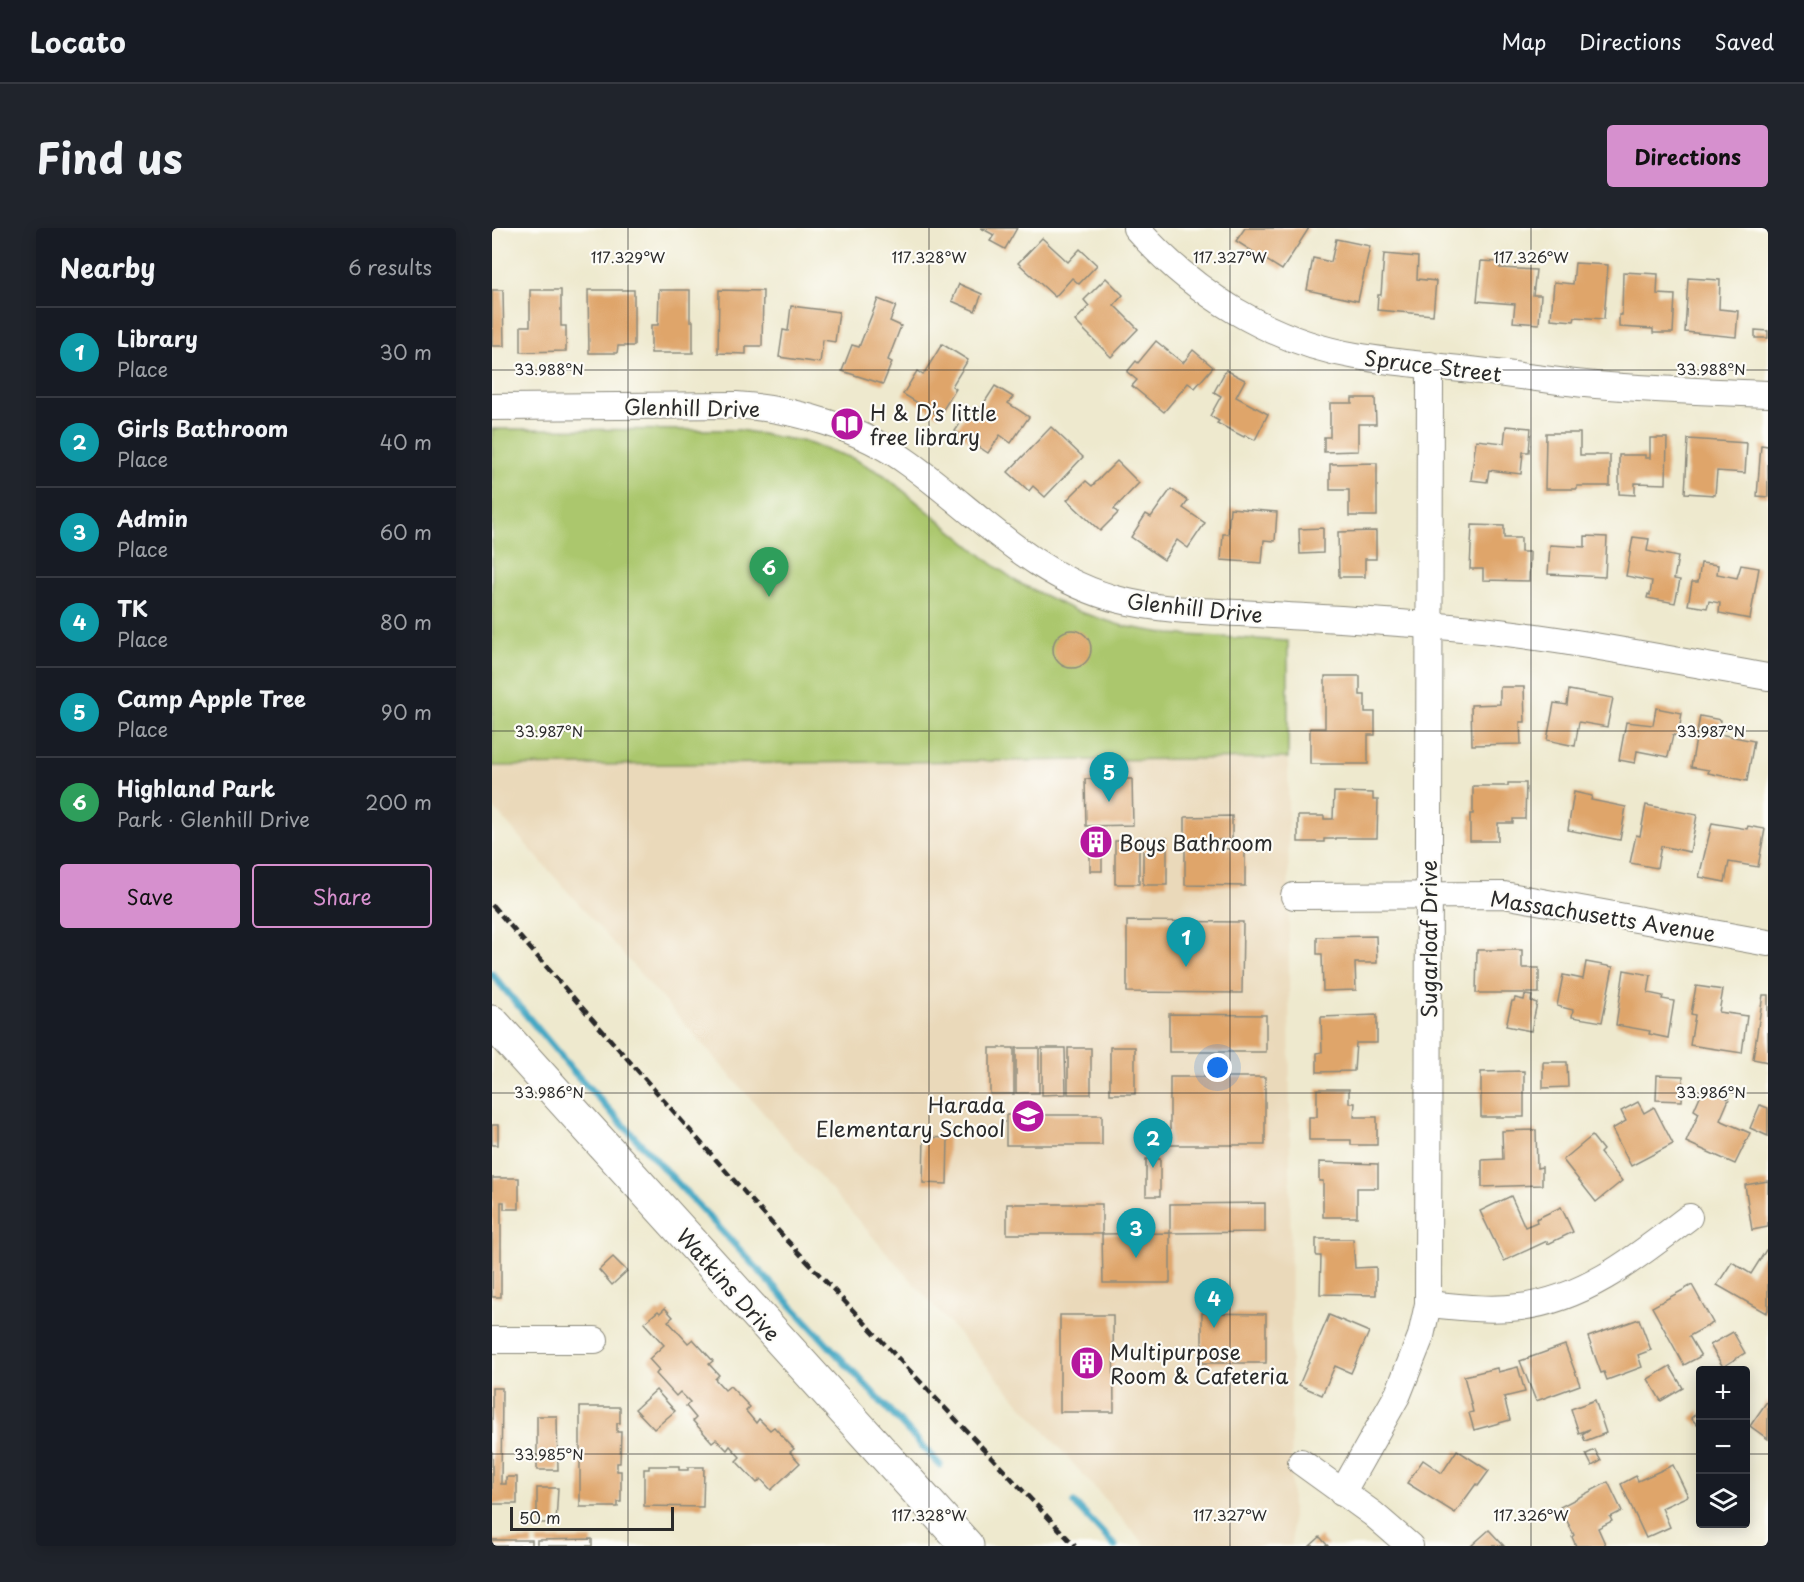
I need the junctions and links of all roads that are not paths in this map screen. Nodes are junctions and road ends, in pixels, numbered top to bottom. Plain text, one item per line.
1 (1136, 228) edge
2 (1430, 365) junction
3 (1768, 394) edge
4 (492, 407) edge
5 (1429, 625) junction
6 (1768, 677) edge
7 (1294, 896) dead end
8 (1428, 896) junction
9 (1768, 943) edge
10 (492, 1022) edge
11 (1689, 1217) dead end
12 (1428, 1304) junction
13 (492, 1340) edge
14 (595, 1340) dead end
15 (1301, 1462) dead end
16 (1342, 1493) junction
17 (967, 1546) edge
18 (1410, 1546) edge

1 - 2 street, Spruce Street
2 - 3 street, Spruce Street
2 - 5 street, Sugarloaf Drive
4 - 5 street, Glenhill Drive
5 - 6 street, Glenhill Drive
5 - 8 street, Sugarloaf Drive
7 - 8 street, Massachusetts Avenue
8 - 9 street, Massachusetts Avenue
8 - 12 street, Sugarloaf Drive
10 - 17 street, Watkins Drive
11 - 12 street
12 - 16 street, Sugarloaf Drive
13 - 14 street
15 - 16 street
16 - 18 street

